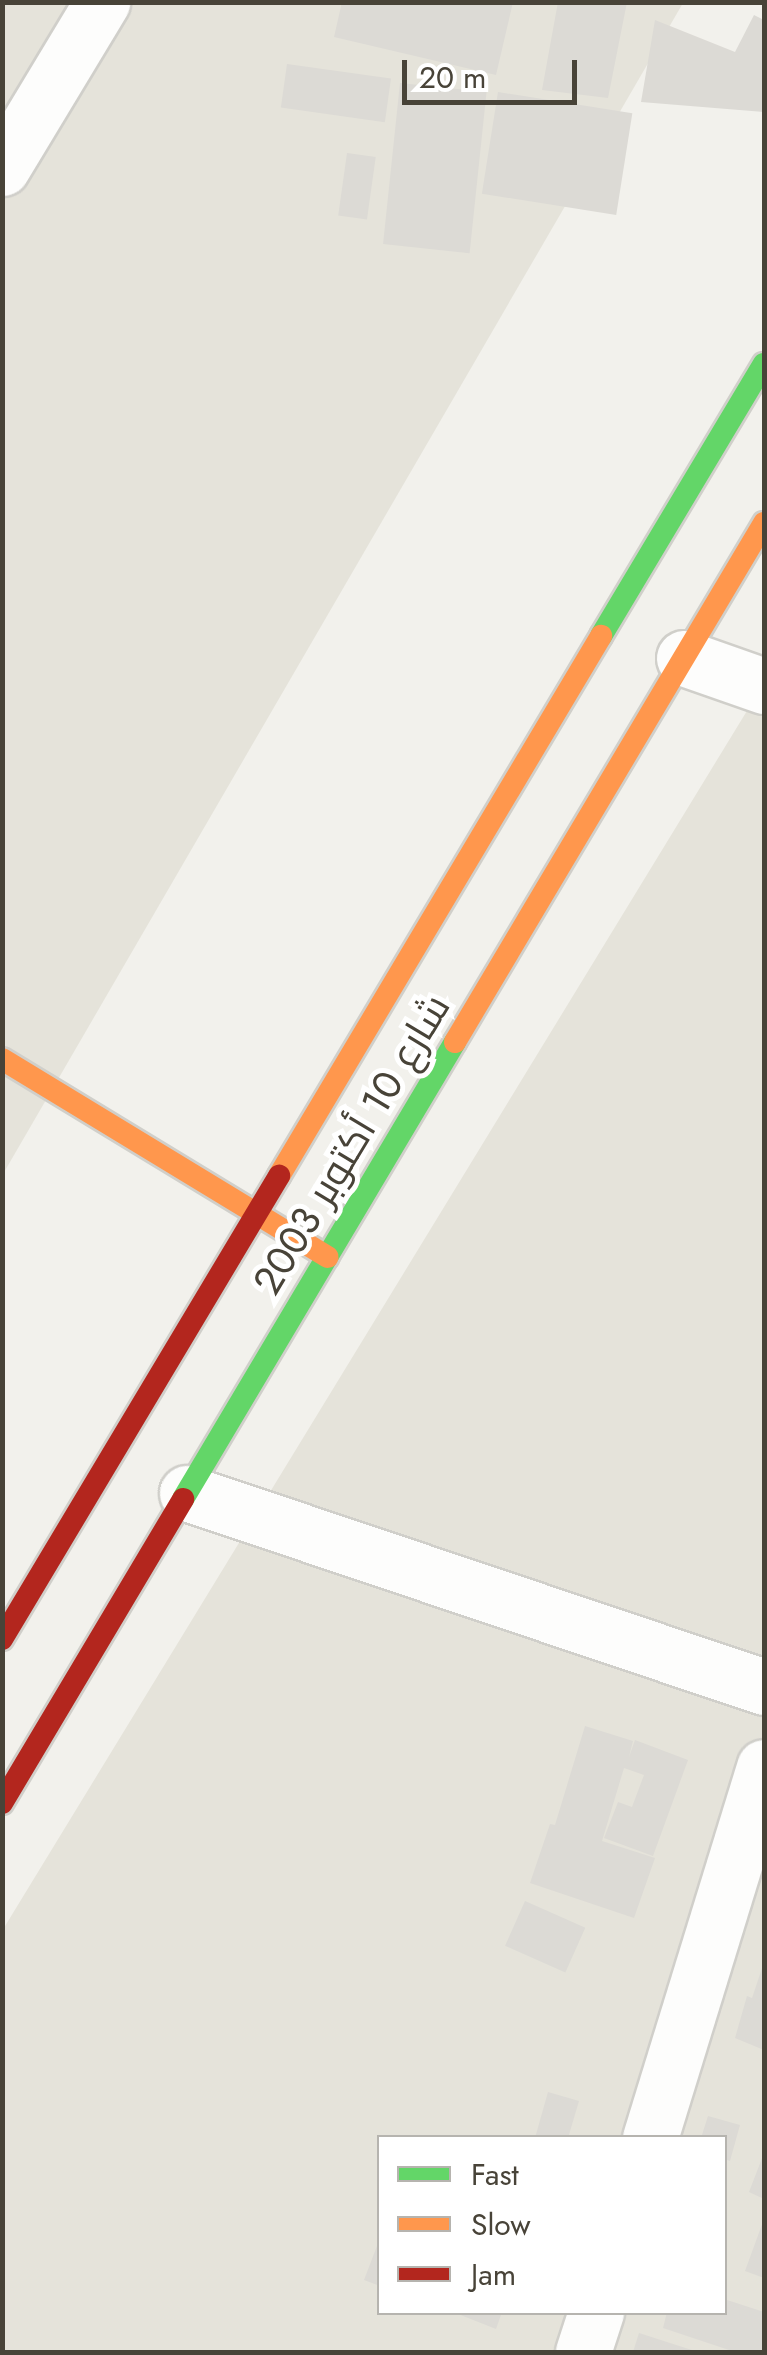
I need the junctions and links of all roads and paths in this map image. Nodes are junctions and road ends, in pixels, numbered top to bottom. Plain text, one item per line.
1 (102, 2) edge
2 (2, 168) edge
3 (764, 364) edge
4 (764, 523) edge
5 (684, 658) junction
6 (764, 686) edge
7 (2, 1060) edge
8 (258, 1212) junction
9 (328, 1257) junction
10 (187, 1493) junction
11 (2, 1639) edge
12 (764, 1687) edge
13 (764, 1767) edge
14 (2, 1803) edge
15 (651, 2135) edge
16 (595, 2315) edge
17 (584, 2352) edge

1 - 2 street
3 - 8 main road, شارع 10 أكتوبر 2003
4 - 5 main road, شارع 10 أكتوبر 2003
5 - 6 street
5 - 9 main road, شارع 10 أكتوبر 2003
7 - 8 main road
8 - 9 main road
8 - 11 main road, شارع 10 أكتوبر 2003
9 - 10 main road, شارع 10 أكتوبر 2003
10 - 12 street
10 - 14 main road, شارع 10 أكتوبر 2003
13 - 15 street
16 - 17 street

